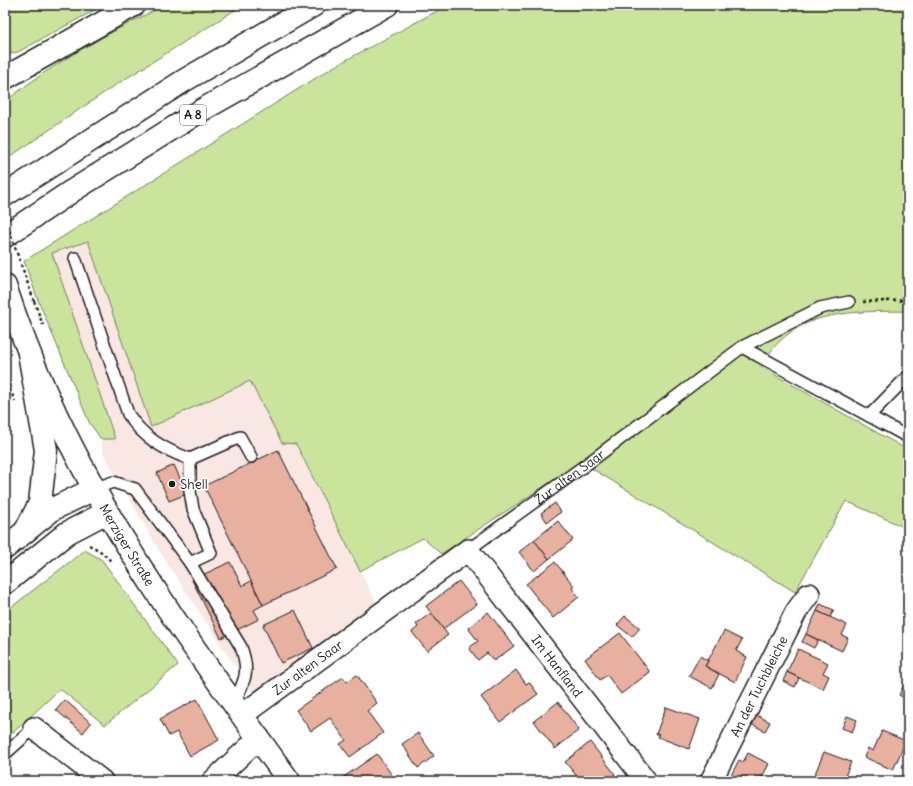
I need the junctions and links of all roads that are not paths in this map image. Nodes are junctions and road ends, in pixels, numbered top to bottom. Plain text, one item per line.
1 (134, 5) edge
2 (314, 5) edge
3 (387, 5) edge
4 (5, 78) edge
5 (5, 195) edge
6 (5, 236) edge
7 (75, 258) dead end
8 (5, 286) edge
9 (848, 302) road end
10 (742, 347) junction
11 (30, 353) junction
12 (908, 376) edge
13 (869, 416) junction
14 (908, 437) edge
15 (251, 457) dead end
16 (190, 459) junction
17 (94, 489) junction
18 (107, 512) junction
19 (26, 530) junction
20 (5, 548) edge
21 (468, 550) junction
22 (190, 563) junction
23 (5, 583) edge
24 (809, 594) dead end
25 (238, 709) junction
26 (34, 728) joint
27 (258, 738) junction
28 (5, 754) edge
29 (102, 781) edge
30 (213, 781) edge
31 (289, 781) edge
32 (646, 781) edge
33 (711, 781) edge

1 - 4 main road
2 - 5 main road, A 8
3 - 6 main road, A 8
7 - 16 lane
8 - 11 main road, Merziger Straße
9 - 10 lane, Zur alten Saar
10 - 13 lane
10 - 21 lane, Zur alten Saar
11 - 17 main road, Merziger Straße
11 - 19 main road
12 - 13 lane
13 - 14 lane
15 - 16 lane
16 - 22 lane
17 - 18 main road, Merziger Straße
17 - 19 main road
17 - 22 lane
18 - 23 main road
18 - 25 main road, Merziger Straße
19 - 20 main road
21 - 25 street, Zur alten Saar
21 - 32 street, Im Hanfland
22 - 25 lane
24 - 33 street, An der Tuchbleiche
25 - 27 main road, Merziger Straße
26 - 28 lane
26 - 29 street
27 - 30 street
27 - 31 main road, Merziger Straße

